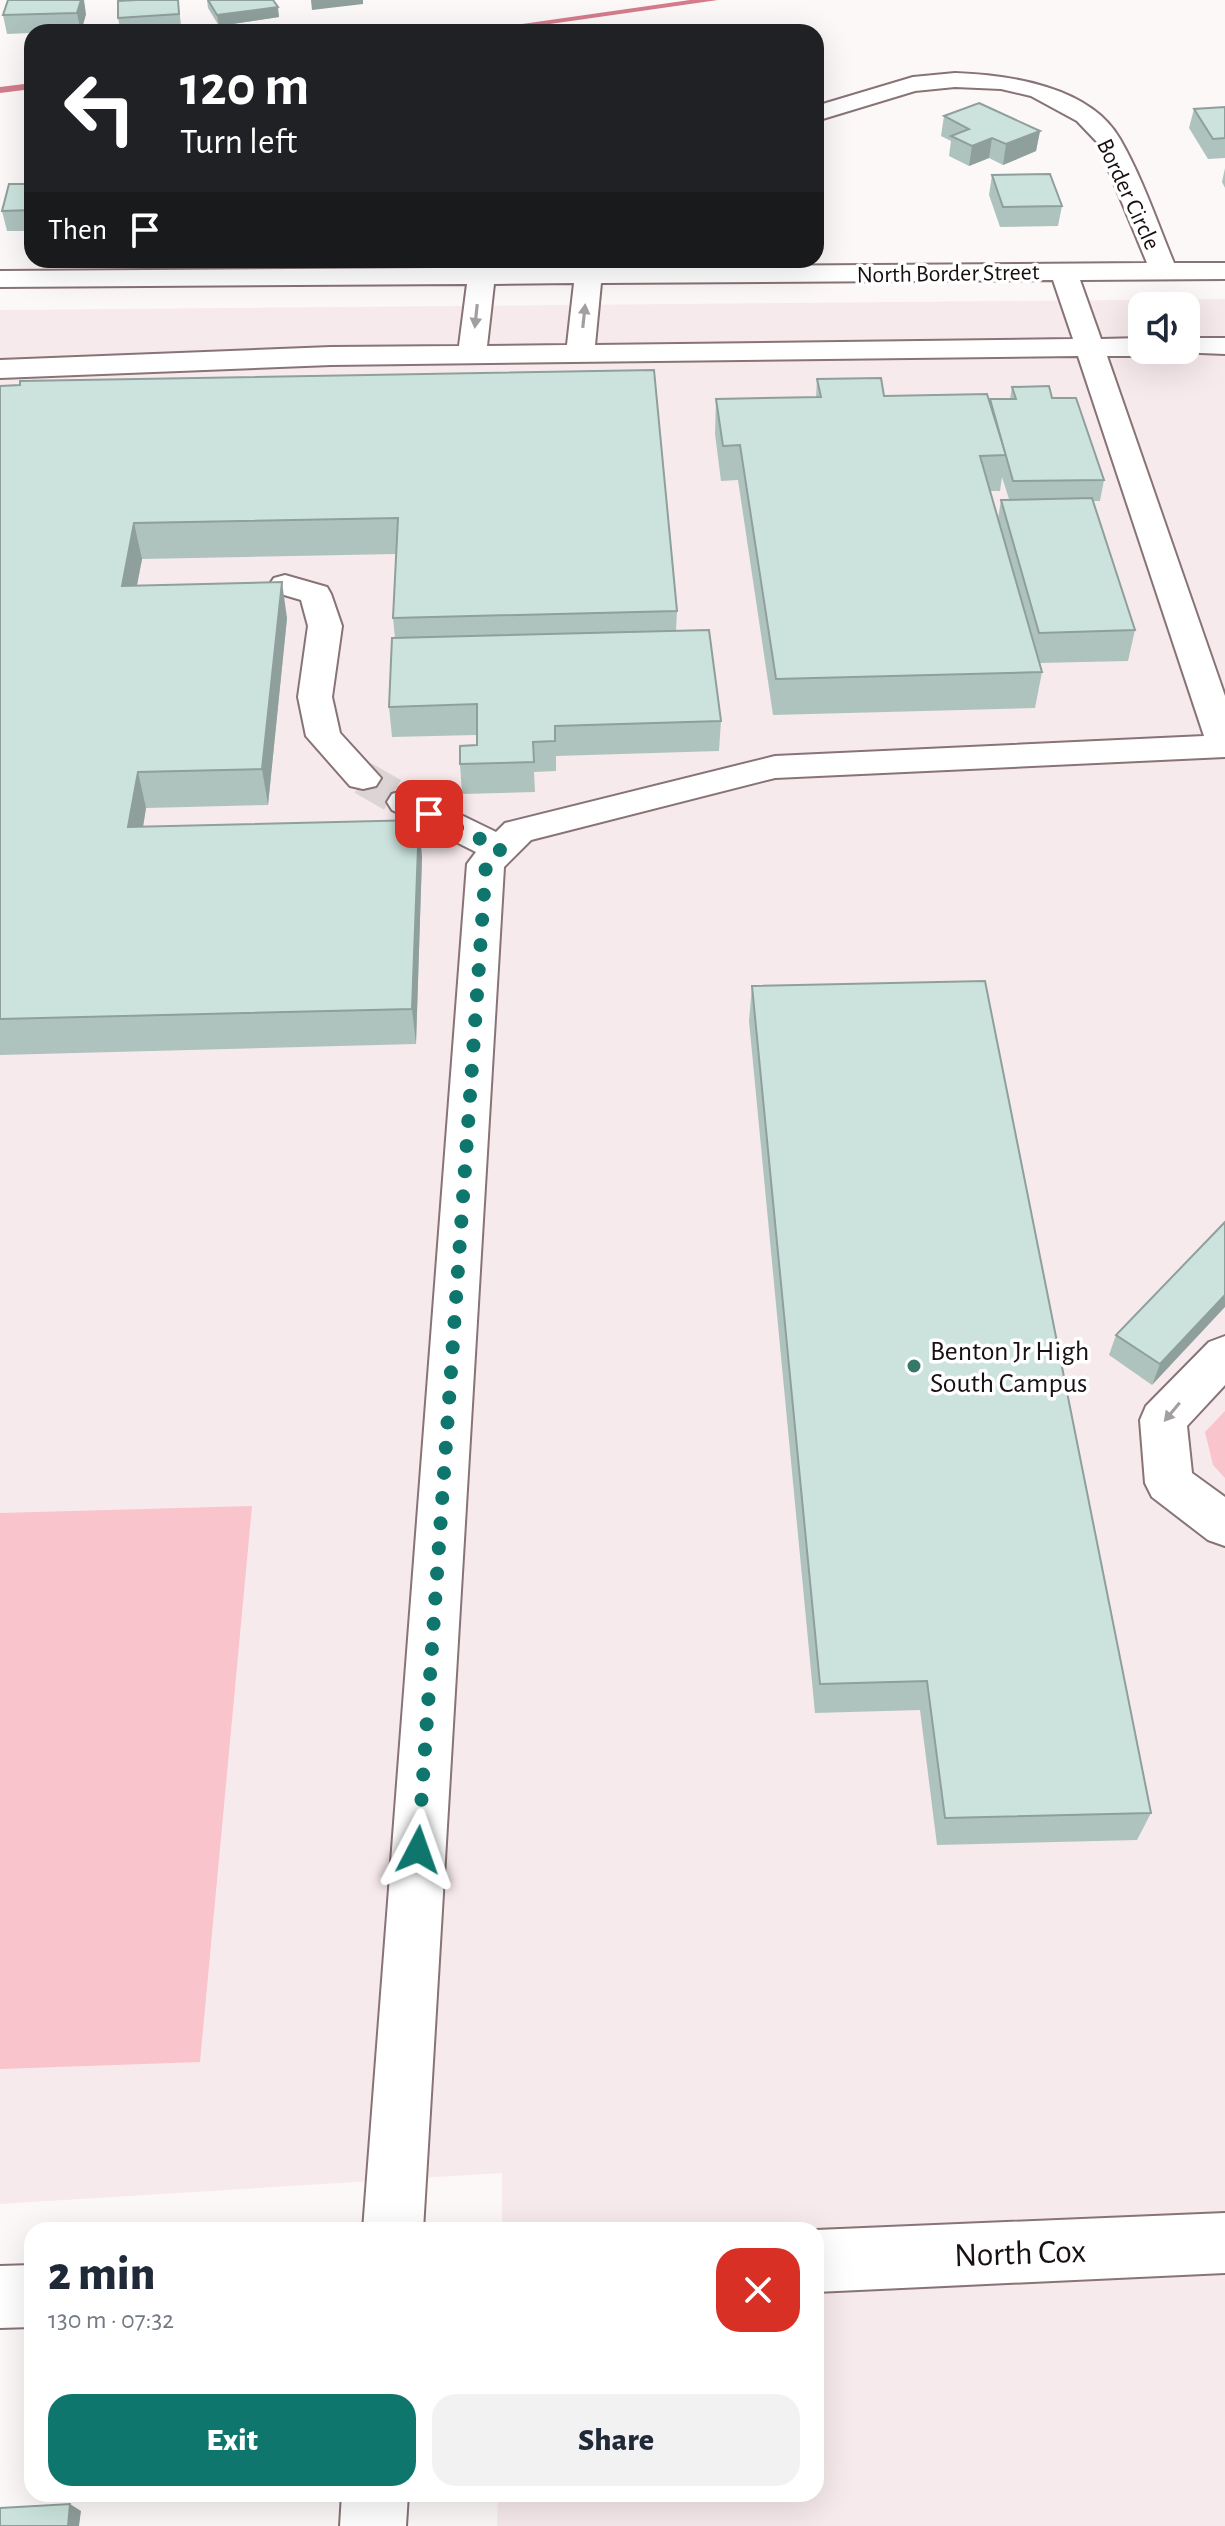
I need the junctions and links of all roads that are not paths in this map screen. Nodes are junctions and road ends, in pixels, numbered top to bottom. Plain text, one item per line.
1 (824, 112) edge
2 (646, 268) edge
3 (1164, 271) junction
4 (1225, 271) edge
5 (1064, 272) junction
6 (588, 276) junction
7 (481, 277) junction
8 (0, 279) edge
9 (1200, 346) edge
10 (1225, 346) edge
11 (1128, 347) edge
12 (1089, 348) junction
13 (580, 355) junction
14 (435, 356) junction
15 (472, 356) junction
16 (0, 369) edge
17 (365, 384) edge
18 (0, 392) edge
19 (33, 394) edge
20 (285, 585) edge
21 (1210, 664) edge
22 (1225, 746) edge
23 (363, 778) tunnel mouth
24 (405, 802) tunnel mouth
25 (501, 849) junction
26 (1225, 1355) edge
27 (1225, 1525) edge
28 (394, 2222) edge
29 (1225, 2243) edge
30 (824, 2261) edge
31 (24, 2296) edge
32 (0, 2297) edge
33 (374, 2502) edge
34 (373, 2526) edge

1 - 3 street, Border Circle
2 - 5 street, North Border Street
2 - 6 street, North Border Street
3 - 4 street, North Border Street
3 - 5 street, North Border Street
5 - 12 street
6 - 7 street, North Border Street
13 -> 6 street
7 - 8 street, North Border Street
7 -> 15 street
9 - 10 street
11 - 12 street
12 - 13 street
12 - 21 street
13 - 15 street
14 - 15 street
14 - 16 street
14 - 17 street
18 - 19 street
20 - 23 street
21 - 22 street
22 - 25 street
24 - 25 street
25 - 28 street
26 -> 27 street
29 - 30 street, North Cox
31 - 32 street
33 - 34 street

